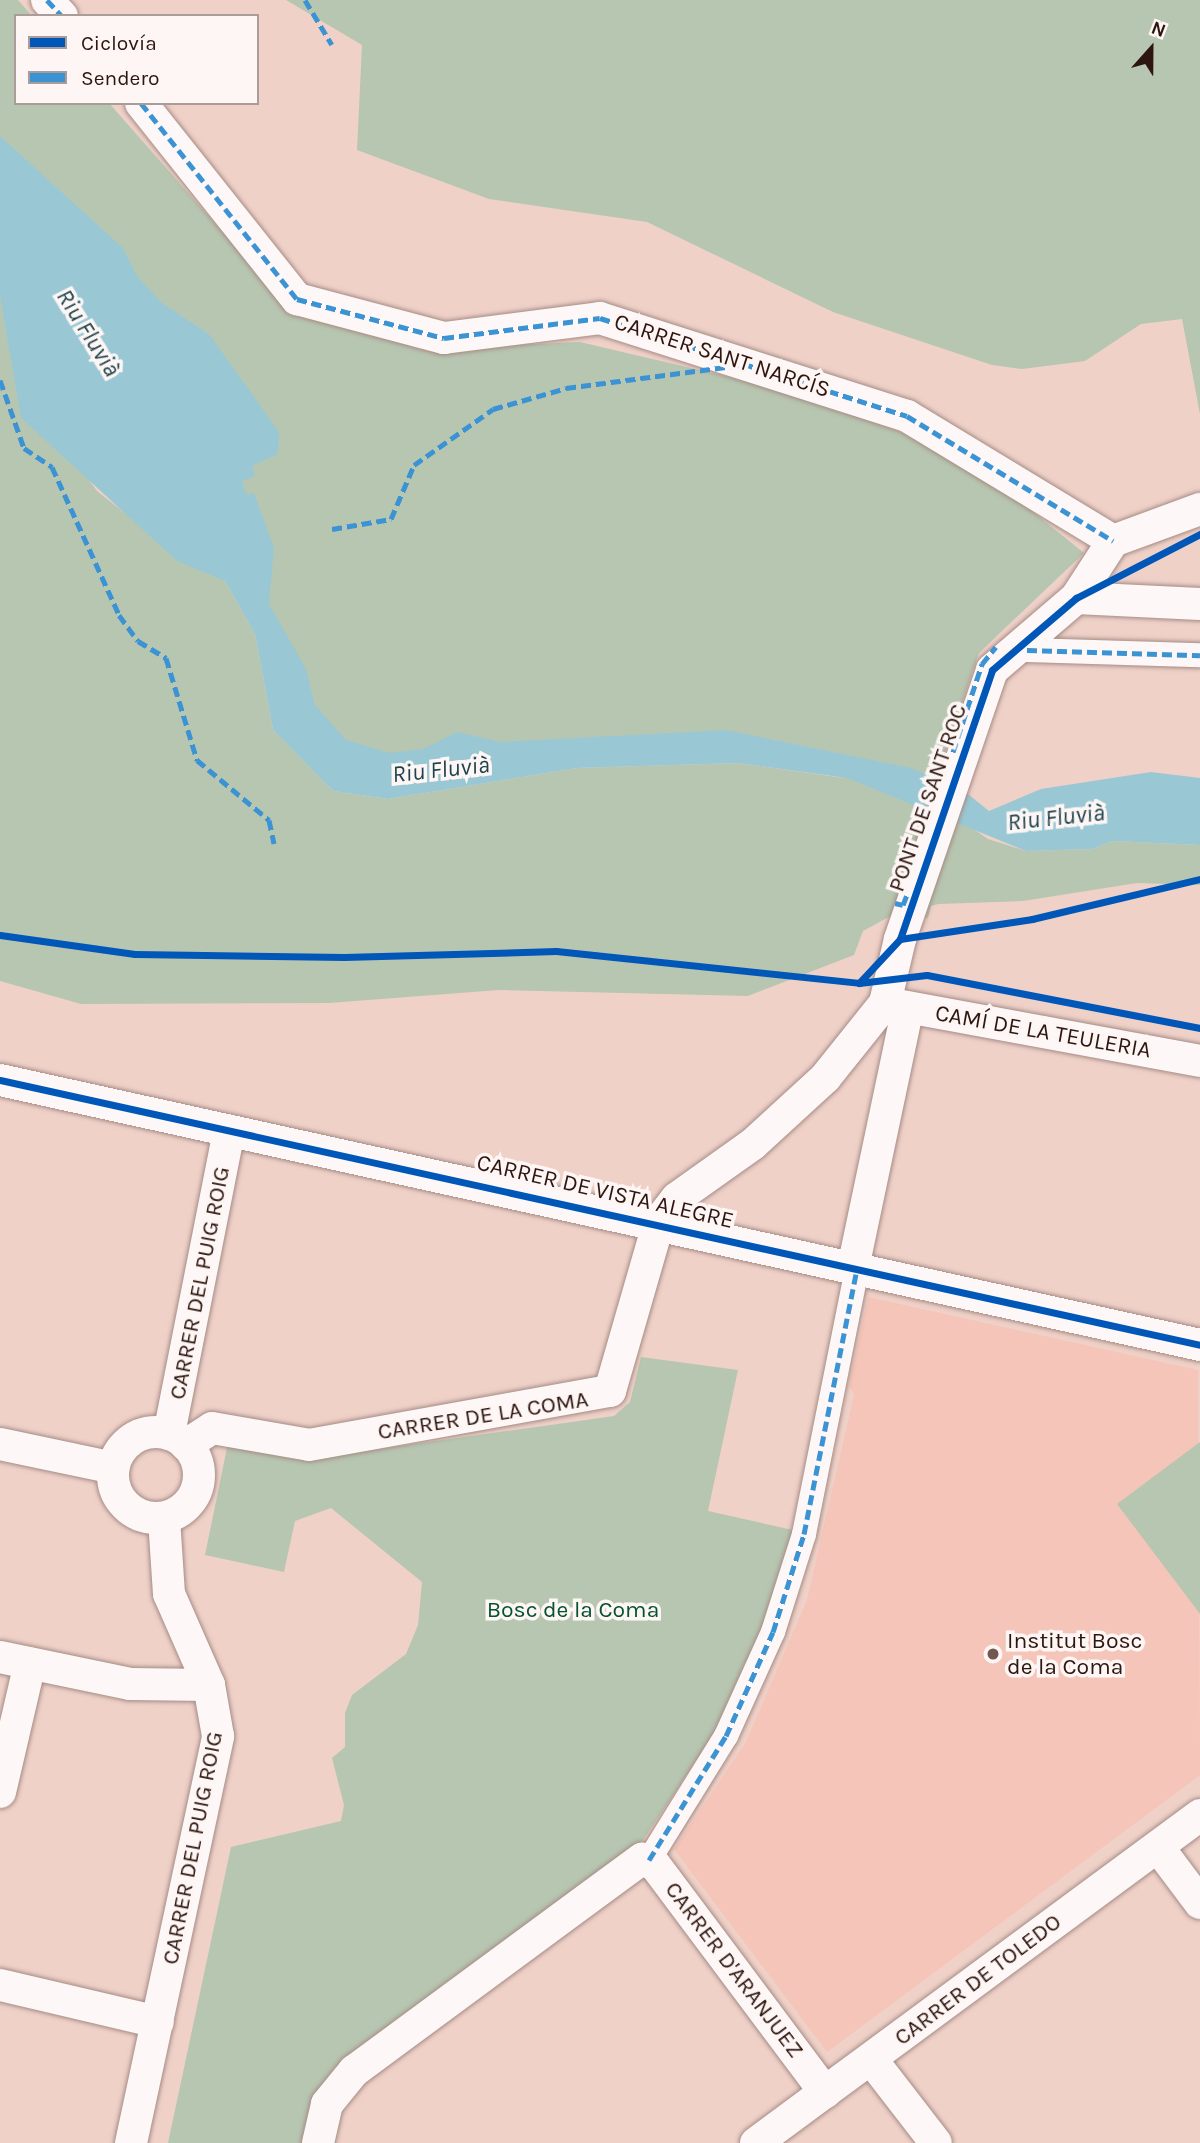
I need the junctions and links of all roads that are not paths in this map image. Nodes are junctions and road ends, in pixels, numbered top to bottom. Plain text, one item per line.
1 (47, 0) edge
2 (60, 14) edge
3 (143, 105) edge
4 (1200, 509) edge
5 (1113, 541) junction
6 (1076, 598) junction
7 (1200, 604) edge
8 (1027, 650) dead end
9 (1200, 655) edge
10 (897, 1005) junction
11 (1200, 1061) edge
12 (0, 1080) edge
13 (229, 1131) junction
14 (659, 1221) junction
15 (855, 1268) junction
16 (1200, 1345) edge
17 (177, 1440) junction
18 (0, 1444) edge
19 (114, 1468) junction
20 (164, 1518) junction
21 (0, 1657) edge
22 (30, 1663) junction
23 (209, 1685) junction
24 (0, 1792) edge
25 (1200, 1815) edge
26 (1158, 1847) junction
27 (642, 1860) junction
28 (1200, 1903) edge
29 (0, 1985) edge
30 (158, 2022) junction
31 (871, 2059) junction
32 (825, 2092) junction
33 (131, 2143) edge
34 (318, 2143) edge
35 (756, 2143) edge
36 (936, 2143) edge

1 - 2 street
3 - 5 street, CARRER SANT NARCÍS
4 - 5 street
5 - 6 street
6 - 7 street
6 - 10 street, PONT DE SANT ROC
8 - 9 street
10 - 11 street, CAMÍ DE LA TEULERIA
10 - 14 street
10 - 15 street, PONT DE SANT ROC
12 - 13 street, CARRER DE VISTA ALEGRE
13 - 14 street, CARRER DE VISTA ALEGRE
13 - 17 street, CARRER DEL PUIG ROIG
14 - 15 street, CARRER DE VISTA ALEGRE
14 - 17 street, CARRER DE LA COMA
15 - 16 street, CARRER DE VISTA ALEGRE
15 - 27 street
17 - 19 street
17 - 20 street
18 - 19 street
19 - 20 street
20 - 23 street, CARRER DEL PUIG ROIG
21 - 22 street
22 - 23 street
22 - 24 street
23 - 30 street, CARRER DEL PUIG ROIG
25 - 26 street, CARRER DE TOLEDO
26 - 28 street
26 - 31 street, CARRER DE TOLEDO
27 - 32 street, CARRER D'ARANJUEZ
27 - 34 street
29 - 30 street
30 - 33 street, CARRER DEL PUIG ROIG
31 - 32 street, CARRER DE TOLEDO
31 - 36 street
32 - 35 street, CARRER DE TOLEDO

